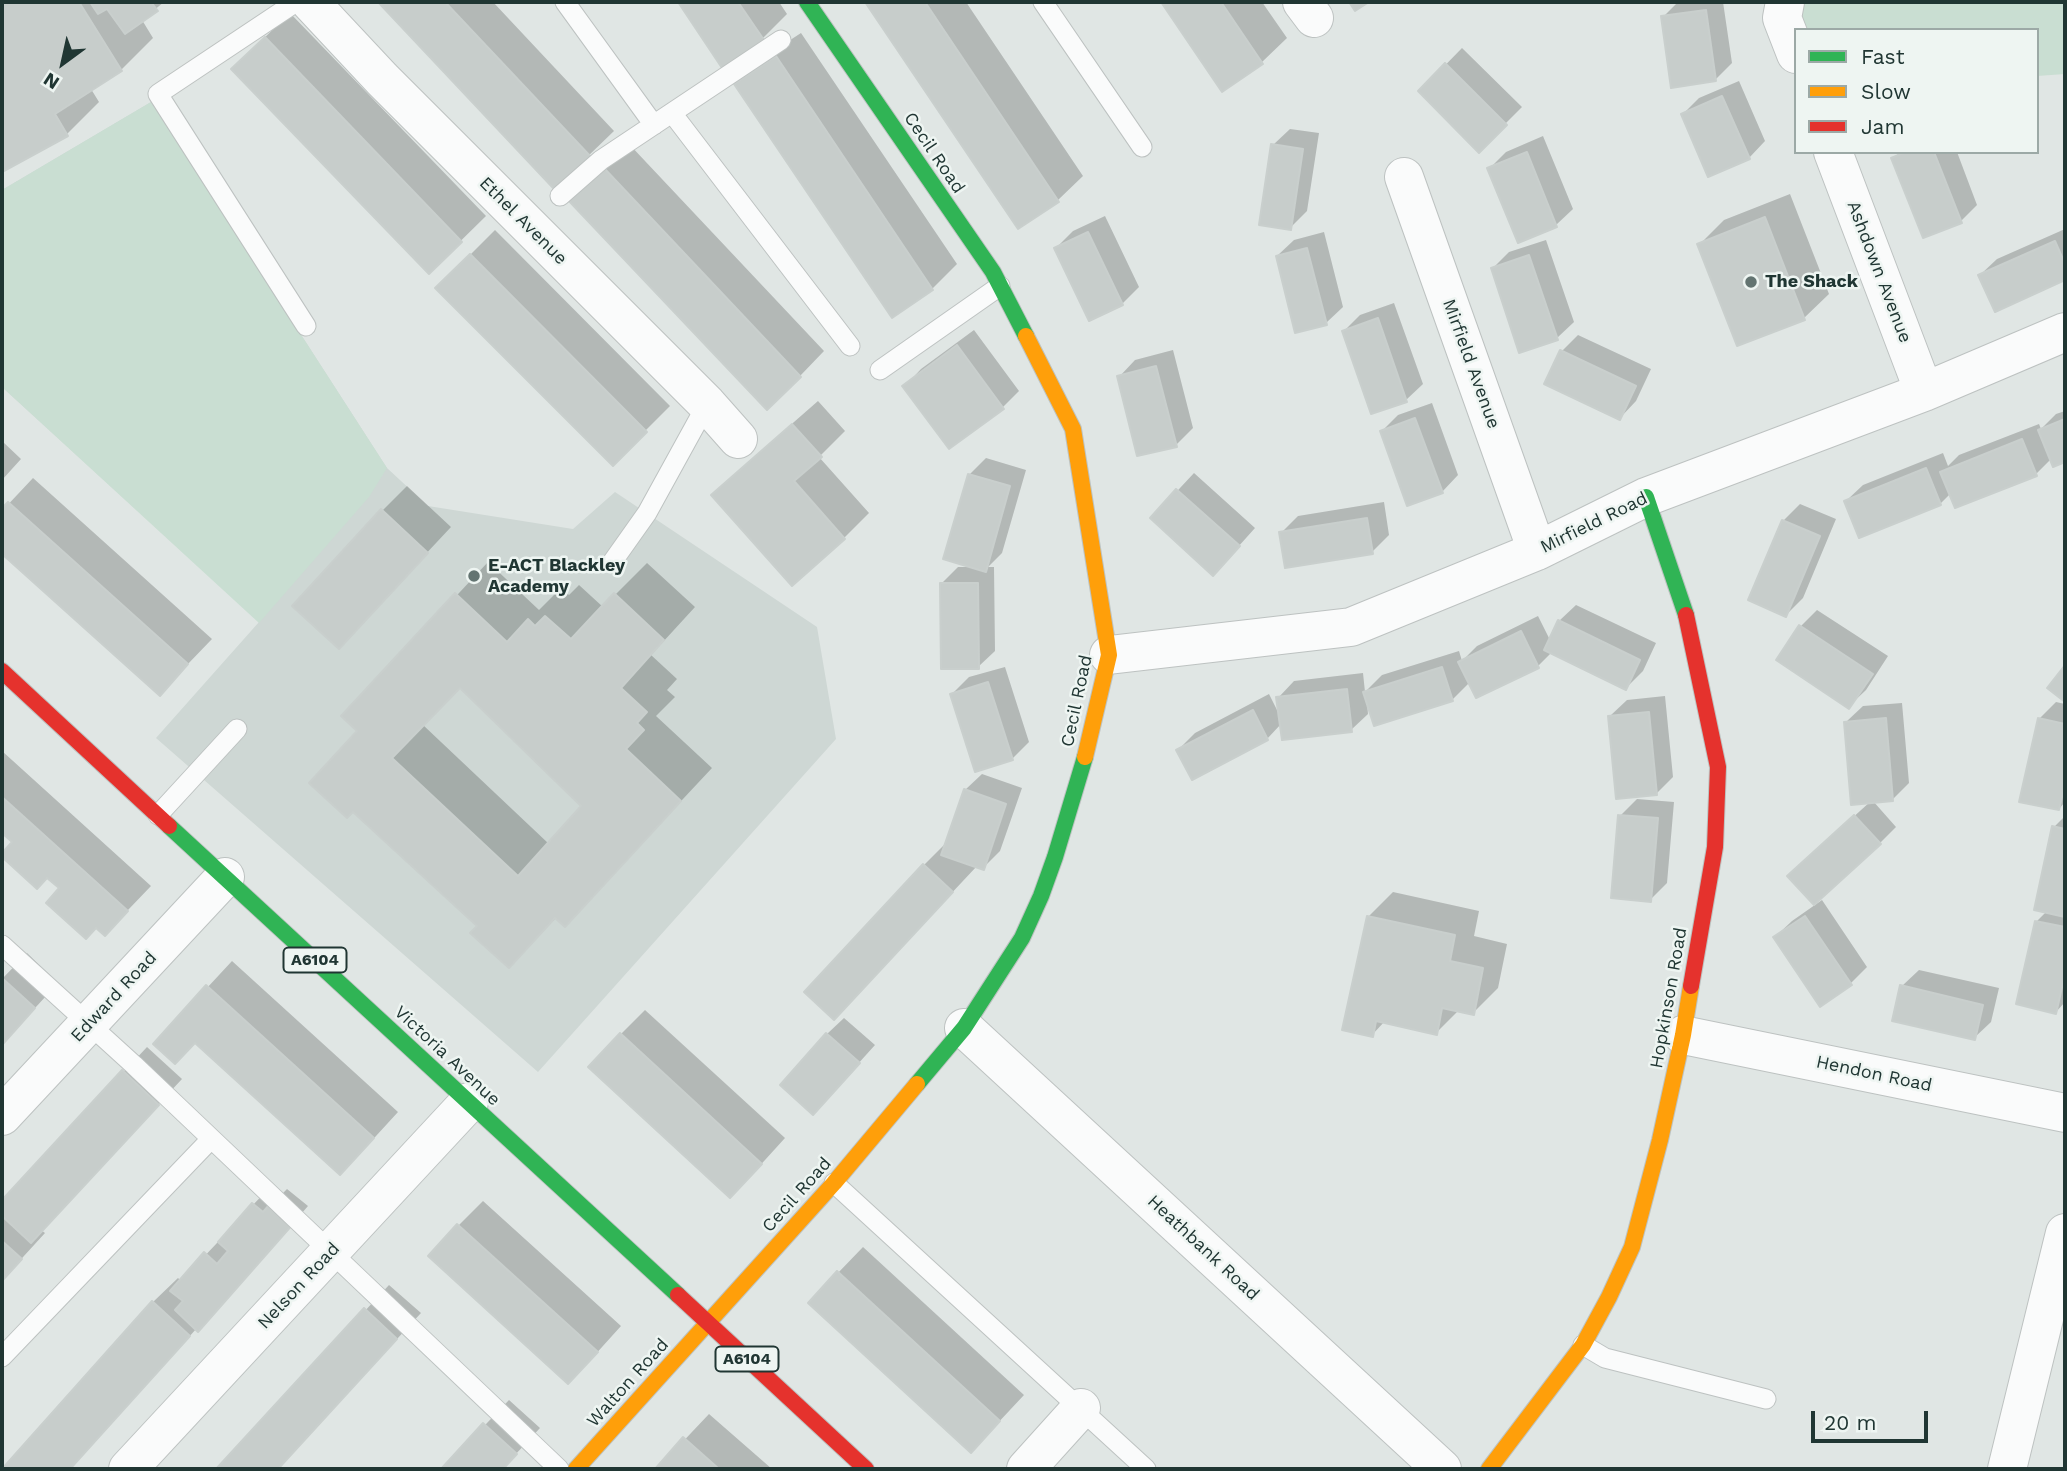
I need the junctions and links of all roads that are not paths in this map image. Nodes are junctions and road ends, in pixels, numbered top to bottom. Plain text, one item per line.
1 (296, 2) edge
2 (310, 2) edge
3 (565, 2) edge
4 (836, 2) edge
5 (1044, 2) edge
6 (1785, 2) edge
7 (812, 8) edge
8 (781, 40) dead end
9 (1794, 49) edge
10 (672, 113) junction
11 (654, 125) junction
12 (1142, 147) dead end
13 (1834, 154) edge
14 (1404, 177) dead end
15 (560, 196) dead end
16 (1000, 286) junction
17 (306, 326) dead end
18 (2065, 332) edge
19 (850, 346) dead end
20 (880, 370) dead end
21 (1924, 392) junction
22 (706, 404) junction
23 (738, 439) dead end
24 (1646, 497) junction
25 (1537, 551) junction
26 (613, 561) dead end
27 (1109, 655) junction
28 (2, 671) edge
29 (237, 729) dead end
30 (158, 815) junction
31 (225, 877) junction
32 (2, 945) edge
33 (89, 1024) junction
34 (964, 1027) junction
35 (1683, 1035) junction
36 (470, 1102) junction
37 (2065, 1113) edge
38 (2, 1116) edge
39 (211, 1139) junction
40 (834, 1183) junction
41 (2065, 1233) edge
42 (331, 1251) junction
43 (708, 1323) junction
44 (1583, 1345) junction
45 (2, 1357) edge
46 (1766, 1399) dead end
47 (1082, 1408) junction
48 (128, 1469) edge
49 (559, 1469) edge
50 (576, 1469) edge
51 (866, 1469) edge
52 (1026, 1469) edge
53 (1146, 1469) edge
54 (1442, 1469) edge
55 (1489, 1469) edge
56 (2007, 1469) edge

1 - 17 lane
2 - 22 street, Ethel Avenue
3 - 11 lane
4 - 7 lane
5 - 12 lane
6 - 9 street
7 - 16 street, Cecil Road
8 - 10 lane
10 - 11 lane
10 - 19 lane
11 - 15 lane
13 - 21 street, Ashdown Avenue
14 - 25 street, Mirfield Avenue
16 - 20 lane
16 - 27 street, Cecil Road
18 - 21 street, Mirfield Road
21 - 24 street, Mirfield Road
22 - 23 street, Ethel Avenue
22 - 26 lane
24 - 25 street, Mirfield Road
24 - 35 street, Hopkinson Road
25 - 27 street, Mirfield Road
27 - 34 street, Cecil Road
28 - 30 street, Victoria Avenue / A6104
29 - 30 lane
30 - 31 street, Victoria Avenue / A6104
31 - 33 street, Edward Road
31 - 36 street, Victoria Avenue / A6104
32 - 33 lane
33 - 38 street, Edward Road
33 - 39 lane
34 - 40 street, Cecil Road
34 - 54 street, Heathbank Road
35 - 37 street, Hendon Road
35 - 44 street, Hopkinson Road
36 - 42 street, Nelson Road
36 - 43 street, Victoria Avenue / A6104
39 - 42 lane
39 - 45 lane
40 - 43 street, Cecil Road
40 - 47 lane
41 - 56 street
42 - 48 street, Nelson Road
42 - 49 lane
43 - 50 street, Walton Road
43 - 51 street, Victoria Avenue / A6104
44 - 46 lane
44 - 55 street, Hopkinson Road
47 - 52 street
47 - 53 lane

